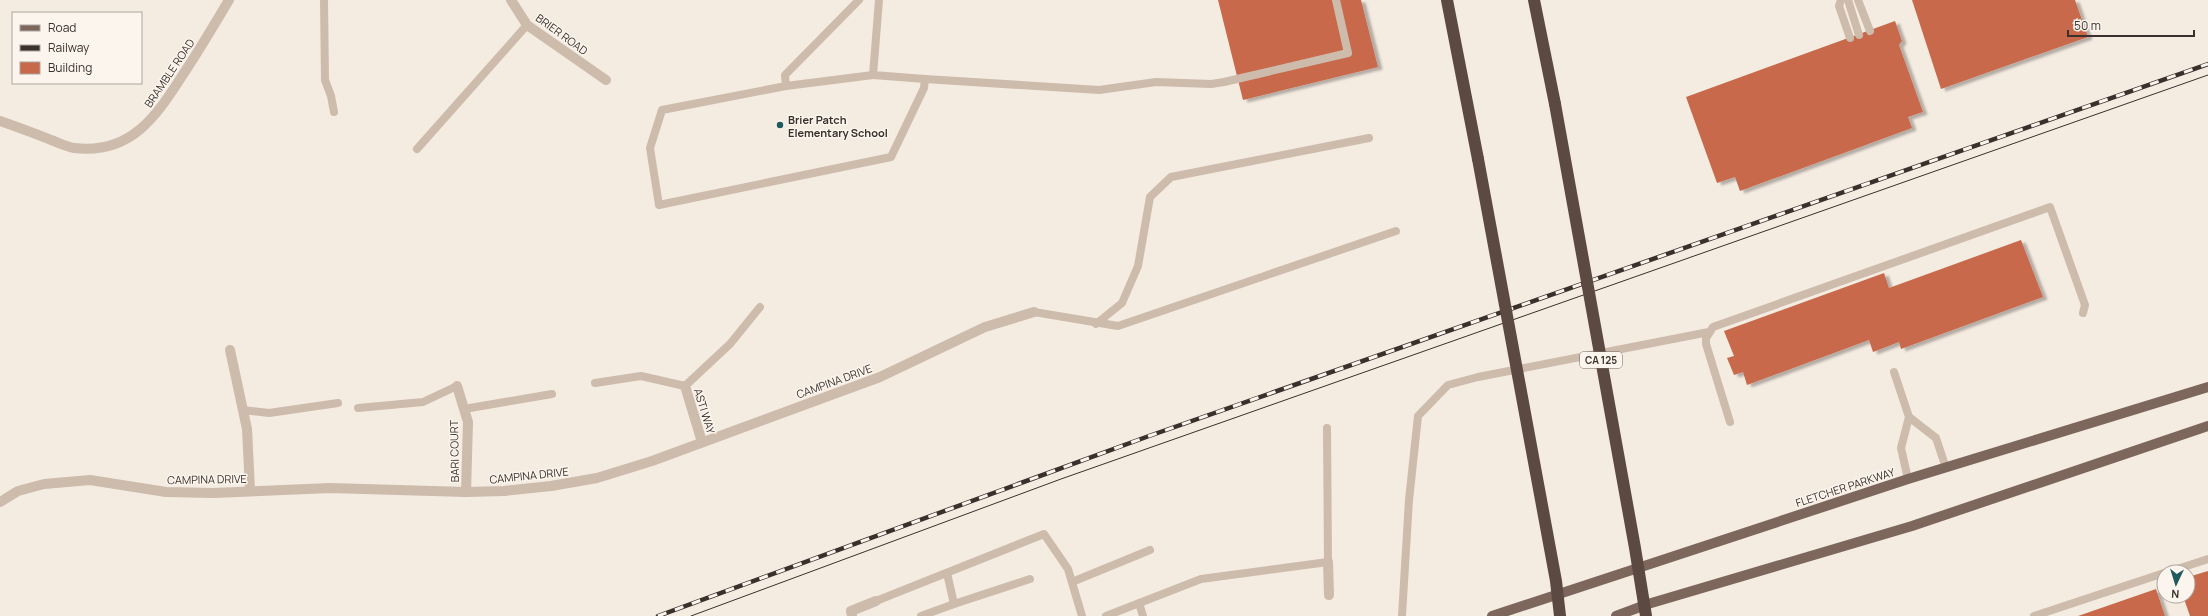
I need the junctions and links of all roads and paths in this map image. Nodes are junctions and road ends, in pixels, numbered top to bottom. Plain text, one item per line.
1 (229, 0) edge
2 (324, 0) edge
3 (511, 0) edge
4 (859, 0) edge
5 (879, 0) edge
6 (1336, 0) edge
7 (1447, 0) edge
8 (1534, 0) edge
9 (1841, 0) edge
10 (1848, 0) edge
11 (1858, 0) edge
12 (527, 25) junction
13 (1870, 30) dead end
14 (1859, 34) dead end
15 (1850, 38) dead end
16 (873, 75) junction
17 (925, 79) junction
18 (606, 80) dead end
19 (786, 86) junction
20 (334, 112) dead end
21 (0, 121) edge
22 (1369, 138) dead end
23 (417, 149) dead end
24 (1396, 231) dead end
25 (760, 307) dead end
26 (1034, 312) joint
27 (2084, 313) dead end
28 (1096, 324) junction
29 (1709, 332) junction
30 (230, 350) dead end
31 (1894, 372) dead end
32 (595, 384) dead end
33 (457, 386) joint
34 (685, 386) junction
35 (2208, 387) edge
36 (552, 394) dead end
37 (338, 403) dead end
38 (358, 408) dead end
39 (464, 409) junction
40 (243, 410) junction
41 (1909, 417) junction
42 (1730, 422) dead end
43 (2208, 426) edge
44 (1327, 428) dead end
45 (702, 442) junction
46 (1946, 468) junction
47 (1908, 479) junction
48 (250, 490) junction
49 (466, 492) junction
50 (0, 502) edge
51 (1150, 550) dead end
52 (2208, 559) edge
53 (1328, 562) junction
54 (2193, 564) edge
55 (947, 573) junction
56 (2156, 576) edge
57 (1030, 578) dead end
58 (1072, 582) junction
59 (1329, 596) dead end
60 (876, 601) joint
61 (954, 604) junction
62 (1139, 604) junction
63 (852, 616) edge
64 (921, 616) edge
65 (1082, 616) edge
66 (1106, 616) edge
67 (1143, 616) edge
68 (1402, 616) edge
69 (1492, 616) edge
70 (1560, 616) edge
71 (1616, 616) edge
72 (1646, 616) edge
73 (2034, 616) edge

1 - 21 street, BRAMBLE ROAD
2 - 20 lane
3 - 12 street, BRIER ROAD
4 - 19 lane
5 - 16 lane
6 - 17 lane
7 - 70 highway, bridge
8 - 72 highway, CA 125, bridge
9 - 15 lane
10 - 14 lane
11 - 13 lane
12 - 18 street, BRIER ROAD
12 - 23 lane
16 - 17 lane
16 - 19 lane
17 - 19 lane
22 - 28 lane
24 - 28 lane
25 - 34 lane
26 - 28 lane
26 - 45 street, CAMPINA DRIVE
27 - 29 lane
29 - 42 lane
29 - 68 lane
30 - 40 street
31 - 41 lane
32 - 34 lane
33 - 38 lane
33 - 39 street, BARI COURT
34 - 45 street, ASTI WAY
35 - 46 main road, FLETCHER PARKWAY
36 - 39 lane
37 - 40 lane
39 - 49 street, BARI COURT
40 - 48 street
41 - 46 lane
41 - 47 lane
43 - 71 main road
44 - 53 lane
45 - 49 street, CAMPINA DRIVE
46 - 47 main road, FLETCHER PARKWAY
47 - 69 main road, FLETCHER PARKWAY
48 - 49 street, CAMPINA DRIVE
48 - 50 street, CAMPINA DRIVE
51 - 58 lane
52 - 54 lane
53 - 59 street
53 - 62 lane
55 - 58 lane
55 - 60 lane
55 - 61 lane
56 - 73 lane
57 - 61 lane
58 - 65 lane
60 - 63 street
61 - 64 lane
62 - 66 lane
62 - 67 lane

